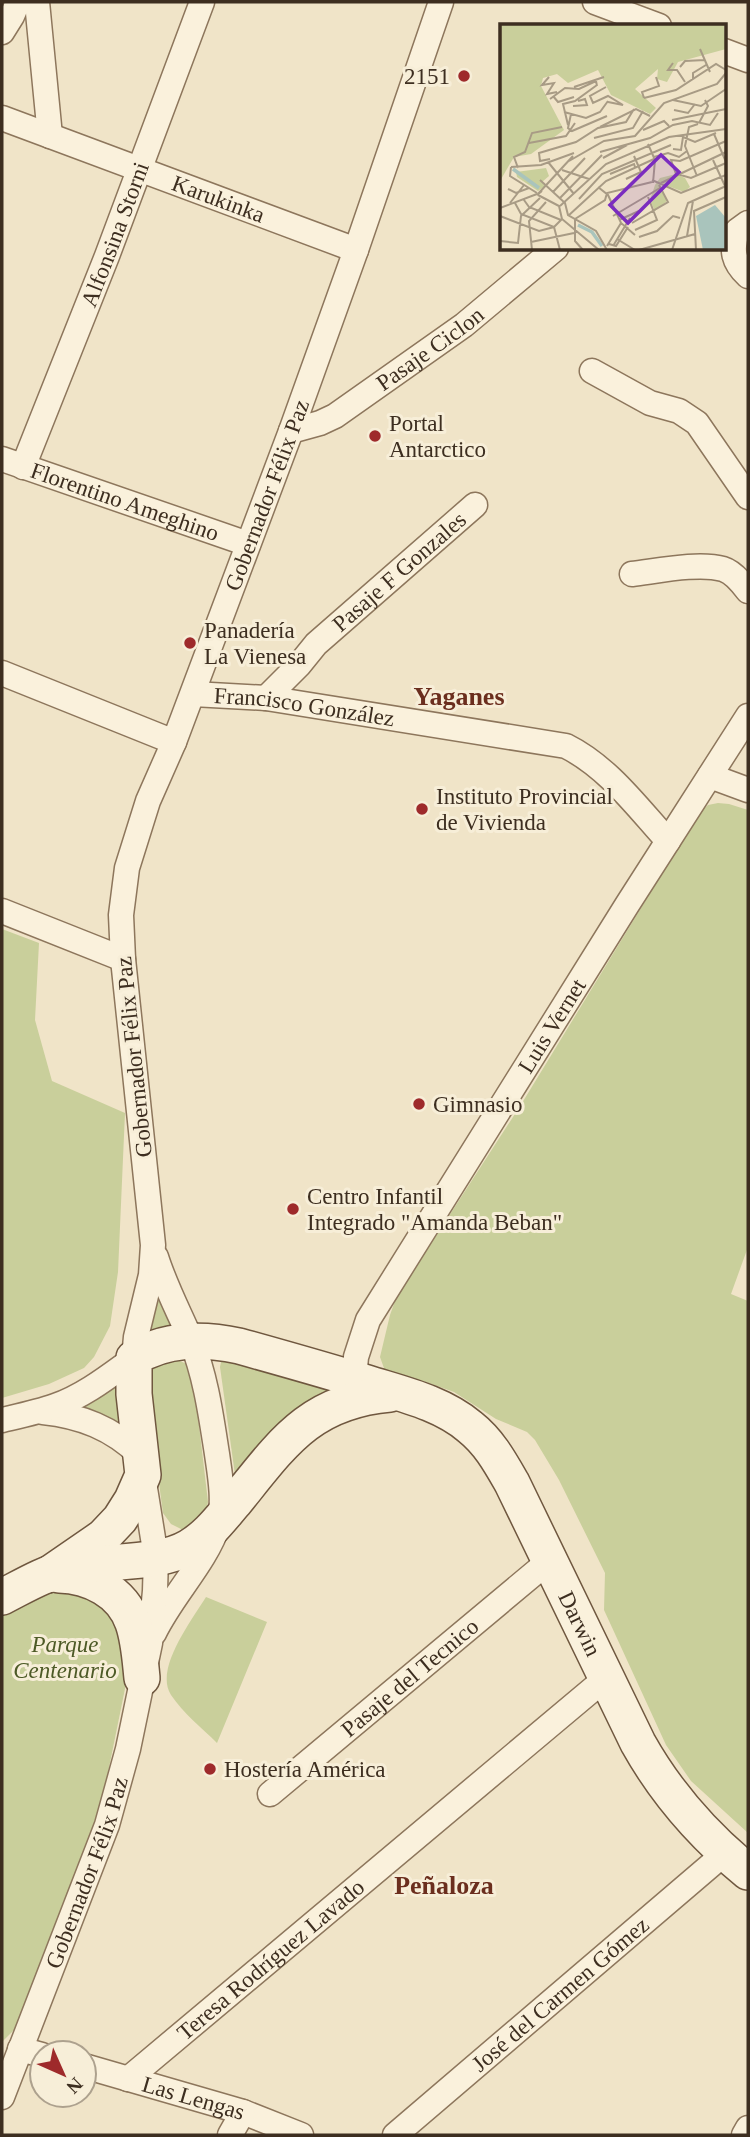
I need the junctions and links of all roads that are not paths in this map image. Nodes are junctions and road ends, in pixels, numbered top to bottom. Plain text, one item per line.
1 (18, 2) edge
2 (37, 2) edge
3 (202, 2) edge
4 (441, 2) edge
5 (595, 2) edge
6 (654, 24) edge
7 (2, 32) edge
8 (726, 52) edge
9 (748, 61) edge
10 (2, 118) edge
11 (50, 136) junction
12 (138, 169) junction
13 (748, 223) edge
14 (356, 250) junction
15 (554, 250) edge
16 (748, 276) edge
17 (592, 371) dead end
18 (291, 432) junction
19 (13, 463) edge
20 (748, 497) edge
21 (475, 505) dead end
22 (248, 544) junction
23 (632, 574) dead end
24 (748, 591) edge
25 (2, 673) edge
26 (193, 694) junction
27 (266, 698) junction
28 (748, 716) edge
29 (174, 742) junction
30 (710, 776) junction
31 (748, 790) edge
32 (668, 841) junction
33 (2, 911) edge
34 (123, 959) junction
35 (153, 1245) junction
36 (191, 1341) junction
37 (134, 1357) junction
38 (354, 1379) junction
39 (400, 1394) junction
40 (39, 1411) junction
41 (2, 1420) edge
42 (141, 1465) junction
43 (220, 1520) junction
44 (156, 1557) junction
45 (550, 1561) junction
46 (48, 1575) junction
47 (2, 1597) edge
48 (150, 1643) junction
49 (142, 1678) junction
50 (606, 1678) junction
51 (270, 1794) dead end
52 (737, 1863) edge
53 (21, 2053) edge
54 (98, 2070) edge
55 (128, 2079) junction
56 (2, 2097) edge
57 (243, 2112) junction
58 (748, 2128) edge
59 (230, 2135) edge
60 (301, 2135) edge
61 (395, 2135) edge
62 (744, 2135) edge

1 - 7 street
2 - 11 street
3 - 12 street, Alfonsina Storni
4 - 14 street, Gobernador Félix Paz
5 - 6 street
8 - 9 street
10 - 11 street, Karukinka
11 - 12 street, Karukinka
12 - 14 street, Karukinka
12 - 19 street, Alfonsina Storni
13 - 16 street
14 - 18 street, Gobernador Félix Paz
15 - 18 street, Pasaje Ciclon
17 - 20 street
18 - 22 street, Gobernador Félix Paz
19 - 22 street, Florentino Ameghino
21 - 27 street, Pasaje F Gonzales
22 - 26 street, Gobernador Félix Paz
23 - 24 street
25 - 29 street
26 - 27 street, Francisco González
26 - 29 street, Gobernador Félix Paz
27 - 32 street, Francisco González
28 - 30 street, Luis Vernet
29 - 34 street, Gobernador Félix Paz
30 - 31 street
30 - 32 street, Luis Vernet
32 - 38 street, Luis Vernet
33 - 34 street
34 - 35 street, Gobernador Félix Paz
35 - 36 street, Gobernador Félix Paz
35 - 37 street, Gobernador Félix Paz
36 - 37 main road, Darwin
36 - 38 main road, Darwin
36 - 43 street, Gobernador Félix Paz
37 - 40 street
37 - 42 main road, Gobernador Félix Paz
38 - 39 main road, Darwin
39 - 43 main road, Darwin
39 - 45 main road, Darwin
40 - 41 street
40 - 42 street
42 - 44 street, Gobernador Félix Paz
42 - 46 main road
43 - 44 main road
43 - 48 street, Gobernador Félix Paz
44 - 46 main road
44 - 48 street, Gobernador Félix Paz
45 - 50 main road, Darwin
45 - 51 street, Pasaje del Tecnico
46 - 47 main road
46 - 49 main road
48 - 49 street, Gobernador Félix Paz
49 - 53 street, Gobernador Félix Paz
50 - 52 main road, Darwin
50 - 55 street, Teresa Rodríguez Lavado
52 - 61 street, José del Carmen Gómez
53 - 56 street, Gobernador Félix Paz
54 - 55 street, Las Lengas
55 - 57 street, Las Lengas
57 - 59 street
57 - 60 street, Las Lengas
58 - 62 street

